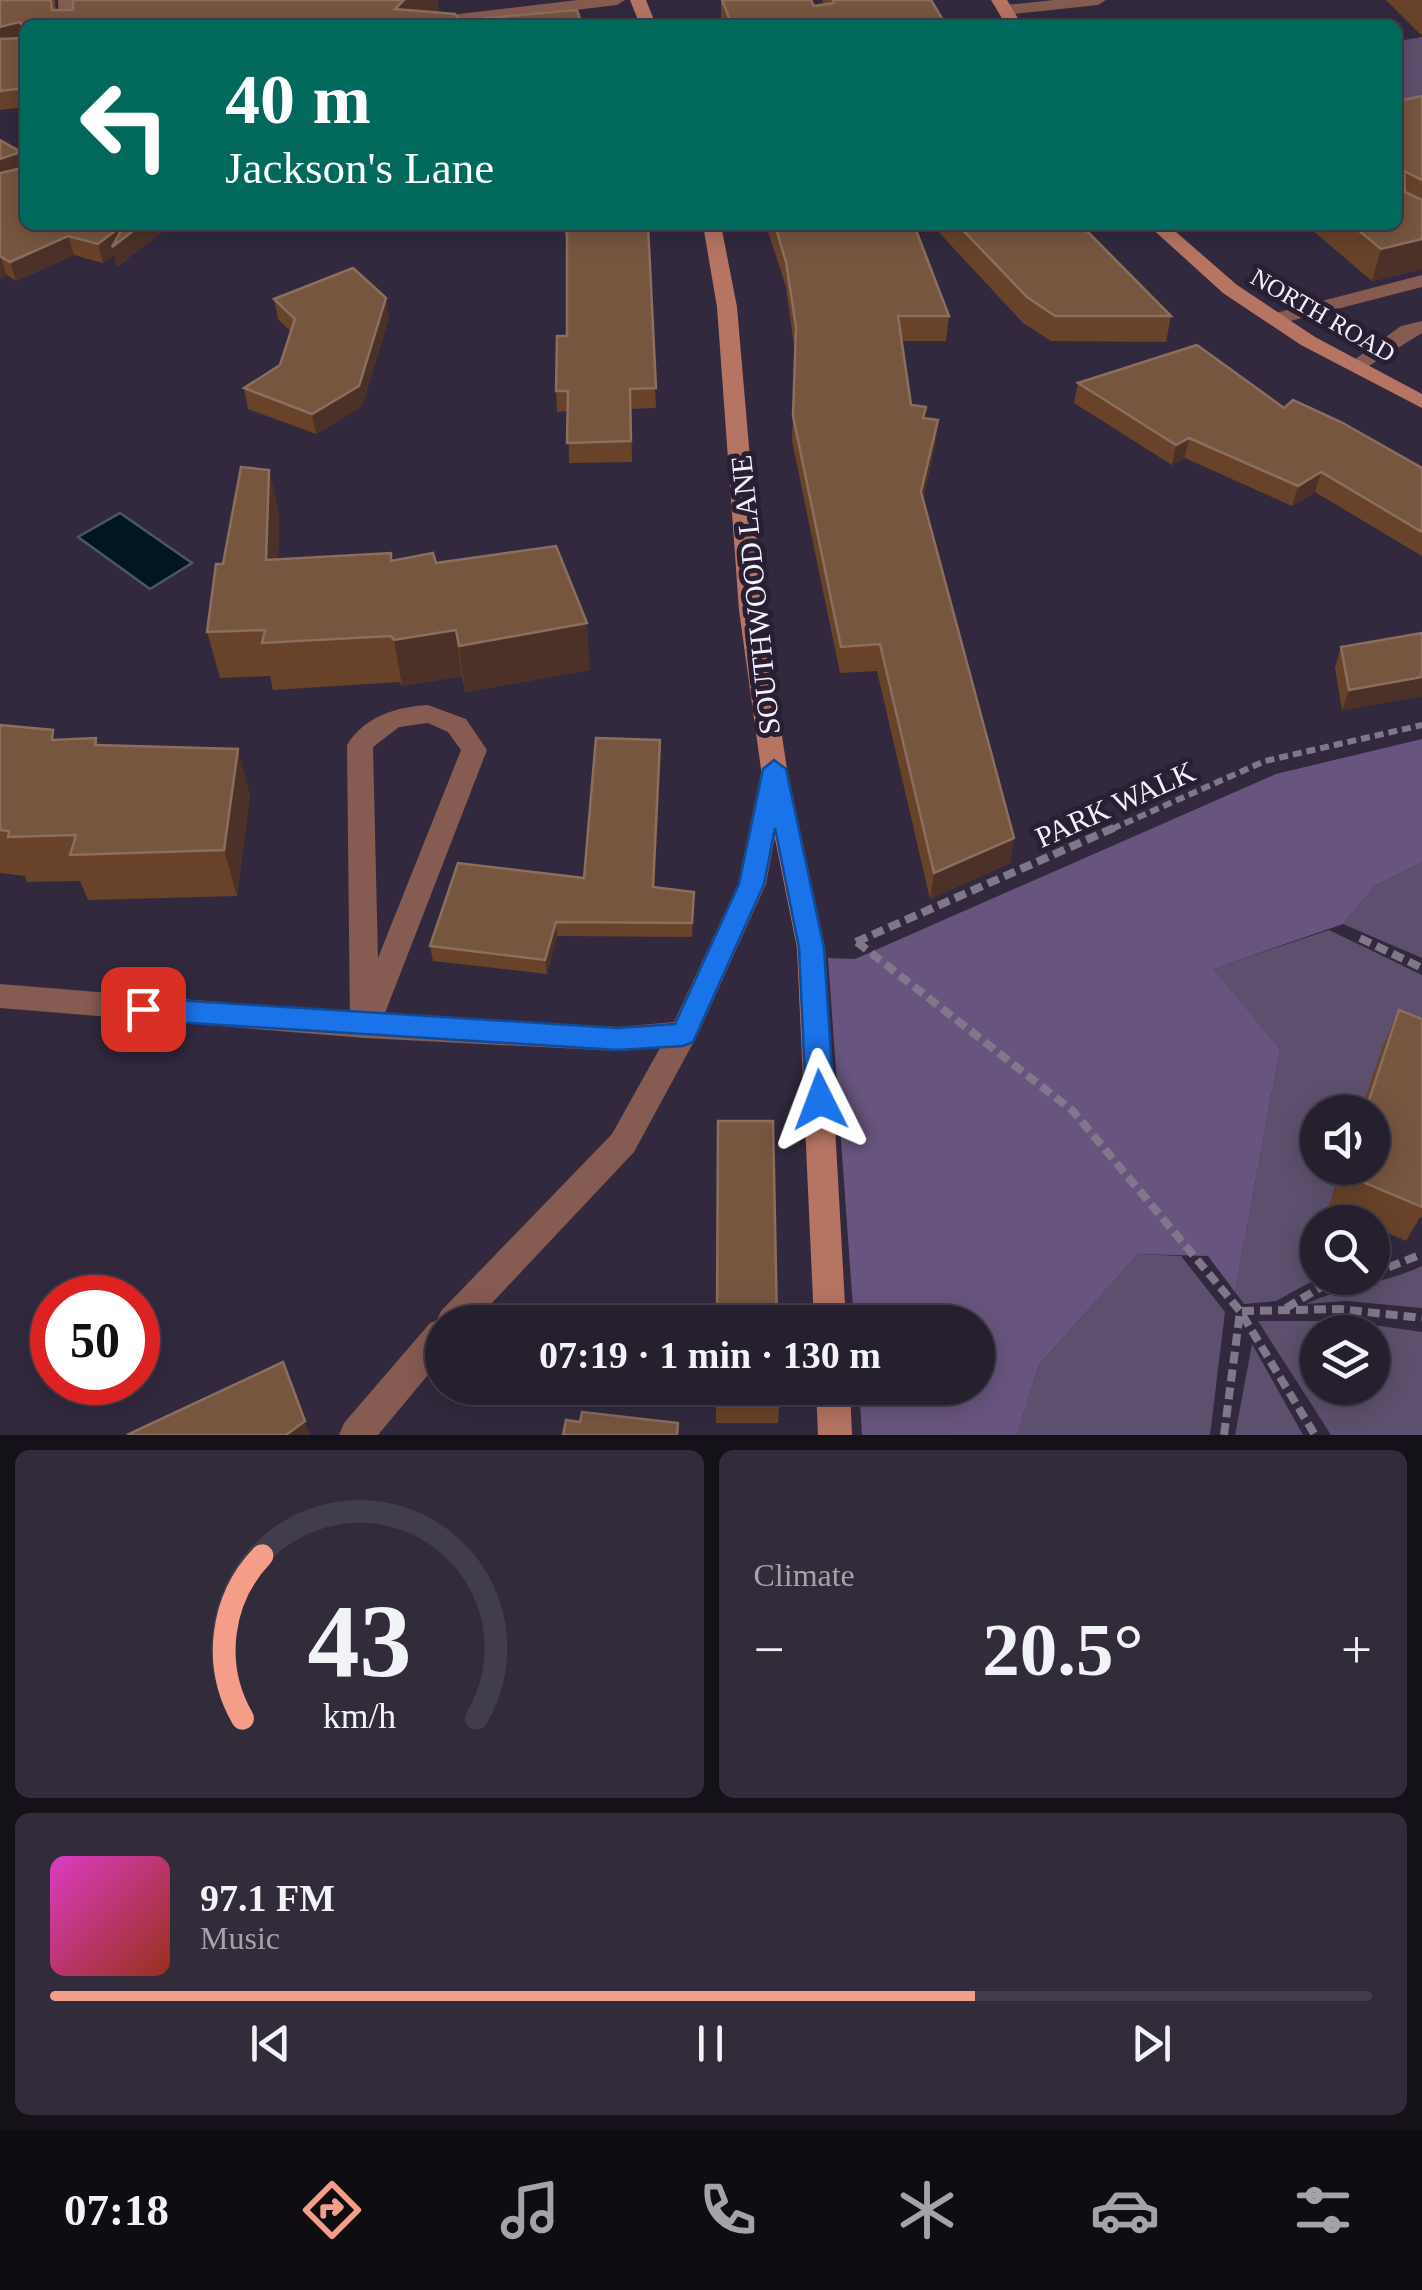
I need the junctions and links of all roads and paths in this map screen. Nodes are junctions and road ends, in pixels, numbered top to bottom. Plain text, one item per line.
1 (617, 0) edge
2 (1098, 0) edge
3 (1002, 5) edge
4 (450, 20) edge
5 (713, 230) edge
6 (1163, 230) edge
7 (1422, 280) edge
8 (1275, 319) junction
9 (1422, 327) edge
10 (1357, 365) junction
11 (1422, 402) edge
12 (1422, 725) edge
13 (774, 769) junction
14 (1360, 938) dead end
15 (858, 942) junction
16 (846, 944) dead end
17 (1422, 968) edge
18 (0, 996) edge
19 (366, 1026) junction
20 (683, 1034) junction
21 (1422, 1254) edge
22 (1390, 1267) edge
23 (1307, 1295) edge
24 (469, 1305) edge
25 (829, 1305) edge
26 (1282, 1310) junction
27 (1240, 1311) junction
28 (1422, 1318) edge
29 (425, 1354) edge
30 (834, 1405) edge
31 (356, 1435) edge
32 (836, 1435) edge
33 (1224, 1435) edge
34 (1315, 1435) edge

1 - 4 street
2 - 3 street
5 - 13 main road, SOUTHWOOD LANE
6 - 8 main road, NORTH ROAD
7 - 8 street
8 - 10 main road, NORTH ROAD
9 - 10 street
10 - 11 main road, NORTH ROAD
12 - 15 path, PARK WALK
13 - 20 street
13 - 25 main road, SOUTHWOOD LANE
14 - 17 path
15 - 16 path, PARK WALK
15 - 27 path
18 - 19 street
19 - 19 street
19 - 20 street
20 - 24 street
21 - 22 path
23 - 26 path
26 - 27 path
26 - 28 path
27 - 33 path
27 - 34 path
29 - 31 street
30 - 32 main road

